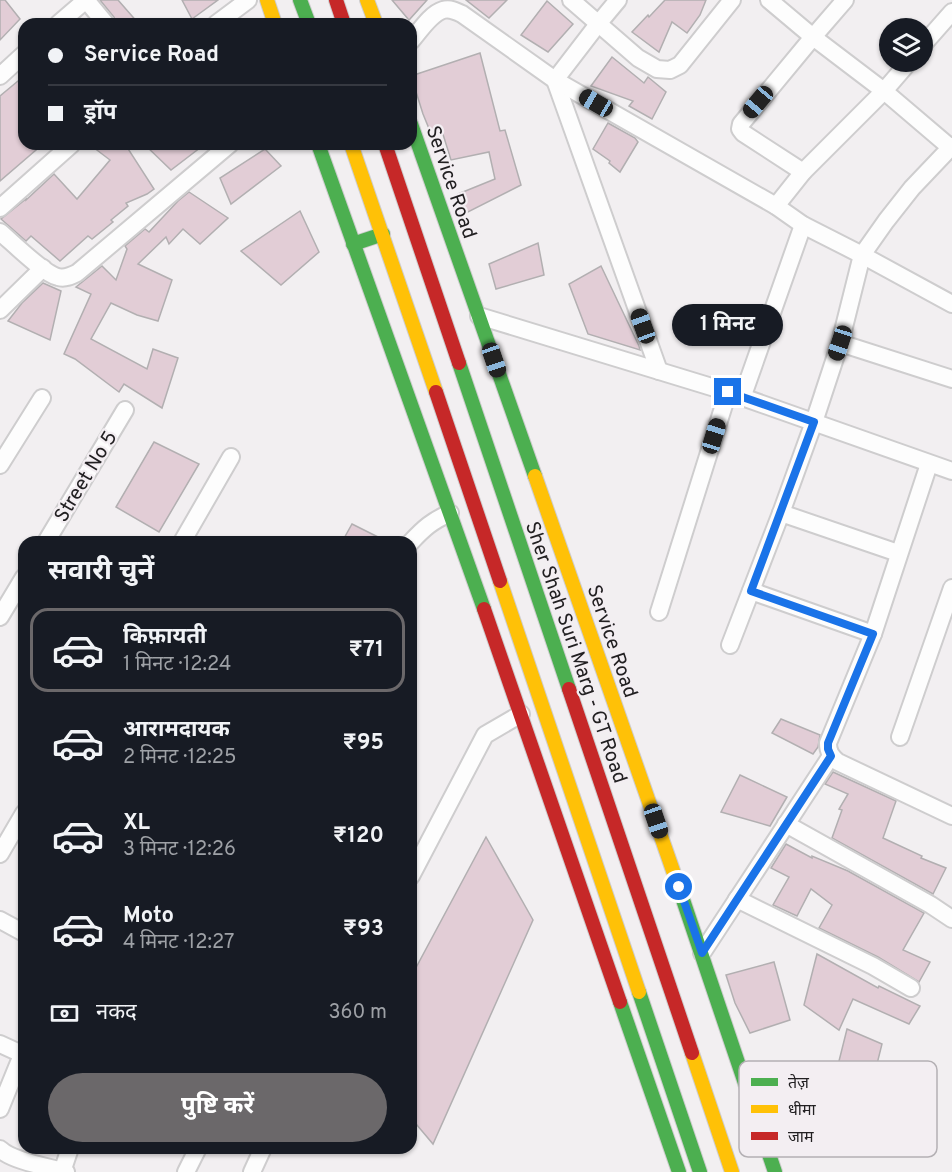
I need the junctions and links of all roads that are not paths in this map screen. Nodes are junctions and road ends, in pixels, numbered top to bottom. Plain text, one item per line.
1 (86, 0) edge
2 (248, 0) edge
3 (267, 0) edge
4 (300, 0) edge
5 (336, 0) edge
6 (367, 0) edge
7 (571, 0) edge
8 (618, 0) edge
9 (732, 0) edge
10 (769, 0) edge
11 (845, 0) edge
12 (952, 12) edge
13 (65, 18) edge
14 (101, 18) edge
15 (224, 18) edge
16 (273, 18) edge
17 (307, 18) edge
18 (342, 18) edge
19 (374, 18) edge
20 (598, 24) junction
21 (417, 34) edge
22 (933, 34) edge
23 (813, 37) junction
24 (18, 60) edge
25 (900, 72) edge
26 (0, 76) edge
27 (555, 80) junction
28 (884, 91) junction
29 (417, 141) edge
30 (952, 147) edge
31 (65, 150) edge
32 (211, 150) edge
33 (320, 150) edge
34 (353, 150) edge
35 (387, 150) edge
36 (802, 172) junction
37 (776, 206) junction
38 (0, 208) edge
39 (802, 225) junction
40 (0, 232) edge
41 (383, 234) junction
42 (353, 244) junction
43 (862, 255) junction
44 (43, 268) junction
45 (952, 304) edge
46 (0, 310) edge
47 (479, 316) junction
48 (840, 343) junction
49 (659, 371) junction
50 (952, 379) edge
51 (735, 395) junction
52 (42, 398) dead end
53 (125, 411) dead end
54 (814, 422) junction
55 (231, 457) dead end
56 (929, 464) junction
57 (0, 465) edge
58 (952, 471) edge
59 (450, 513) junction
60 (781, 513) junction
61 (50, 536) edge
62 (185, 536) edge
63 (417, 536) edge
64 (898, 553) junction
65 (18, 587) edge
66 (952, 588) edge
67 (751, 591) junction
68 (660, 612) dead end
69 (0, 617) edge
70 (873, 634) junction
71 (730, 645) dead end
72 (521, 714) junction
73 (900, 737) dead end
74 (831, 756) junction
75 (952, 816) edge
76 (18, 823) edge
77 (786, 824) junction
78 (0, 854) edge
79 (417, 865) edge
80 (737, 899) junction
81 (952, 919) edge
82 (0, 920) edge
83 (18, 930) edge
84 (702, 953) junction
85 (911, 988) dead end
86 (0, 1044) edge
87 (18, 1053) edge
88 (739, 1064) edge
89 (18, 1067) edge
90 (0, 1109) edge
91 (0, 1149) edge
92 (68, 1154) edge
93 (195, 1154) edge
94 (260, 1154) edge
95 (770, 1157) edge
96 (63, 1172) edge
97 (186, 1172) edge
98 (252, 1172) edge
99 (679, 1172) edge
100 (700, 1172) edge
101 (732, 1172) edge
102 (775, 1172) edge

1 - 13 street
1 - 14 street
2 - 15 street
3 - 16 main road
4 - 17 main road
5 - 18 main road
6 - 19 main road
7 - 20 street
8 - 20 street
9 - 20 street
10 - 23 street
11 - 23 street
12 - 22 street
20 - 27 street
21 - 27 street
23 - 28 street
23 - 36 street
24 - 26 street
25 - 28 street
27 - 37 street
27 - 49 street
28 - 30 street
28 - 36 street
29 - 47 main road, Service Road
30 - 43 street
31 - 38 street
32 - 44 street
33 - 42 main road
34 - 41 main road
35 - 101 main road, Sher Shah Suri Marg - GT Road
36 - 37 street
37 - 39 street
39 - 43 street
39 - 51 street
40 - 44 street
41 - 42 main road
41 - 100 main road
42 - 59 main road
43 - 45 street
43 - 48 street
44 - 46 street
47 - 49 street
47 - 84 main road, Service Road
48 - 50 street
48 - 54 street
49 - 51 street
51 - 54 street
51 - 68 street
52 - 57 street
53 - 61 street, Street No 5
54 - 56 street
54 - 60 street
55 - 62 street
56 - 58 street
56 - 64 street
59 - 63 street
59 - 72 main road
60 - 64 street
60 - 67 street
64 - 70 street
65 - 69 street
66 - 73 street
67 - 70 street
67 - 71 street
70 - 74 street
72 - 79 street
72 - 99 main road
74 - 75 street
74 - 77 street
76 - 78 street
77 - 80 street
77 - 81 street
80 - 84 street
80 - 85 street
82 - 83 street
84 - 88 main road, Service Road
86 - 87 street
89 - 90 street
91 - 96 street
92 - 96 street
93 - 97 street
94 - 98 street
95 - 102 main road, Service Road

